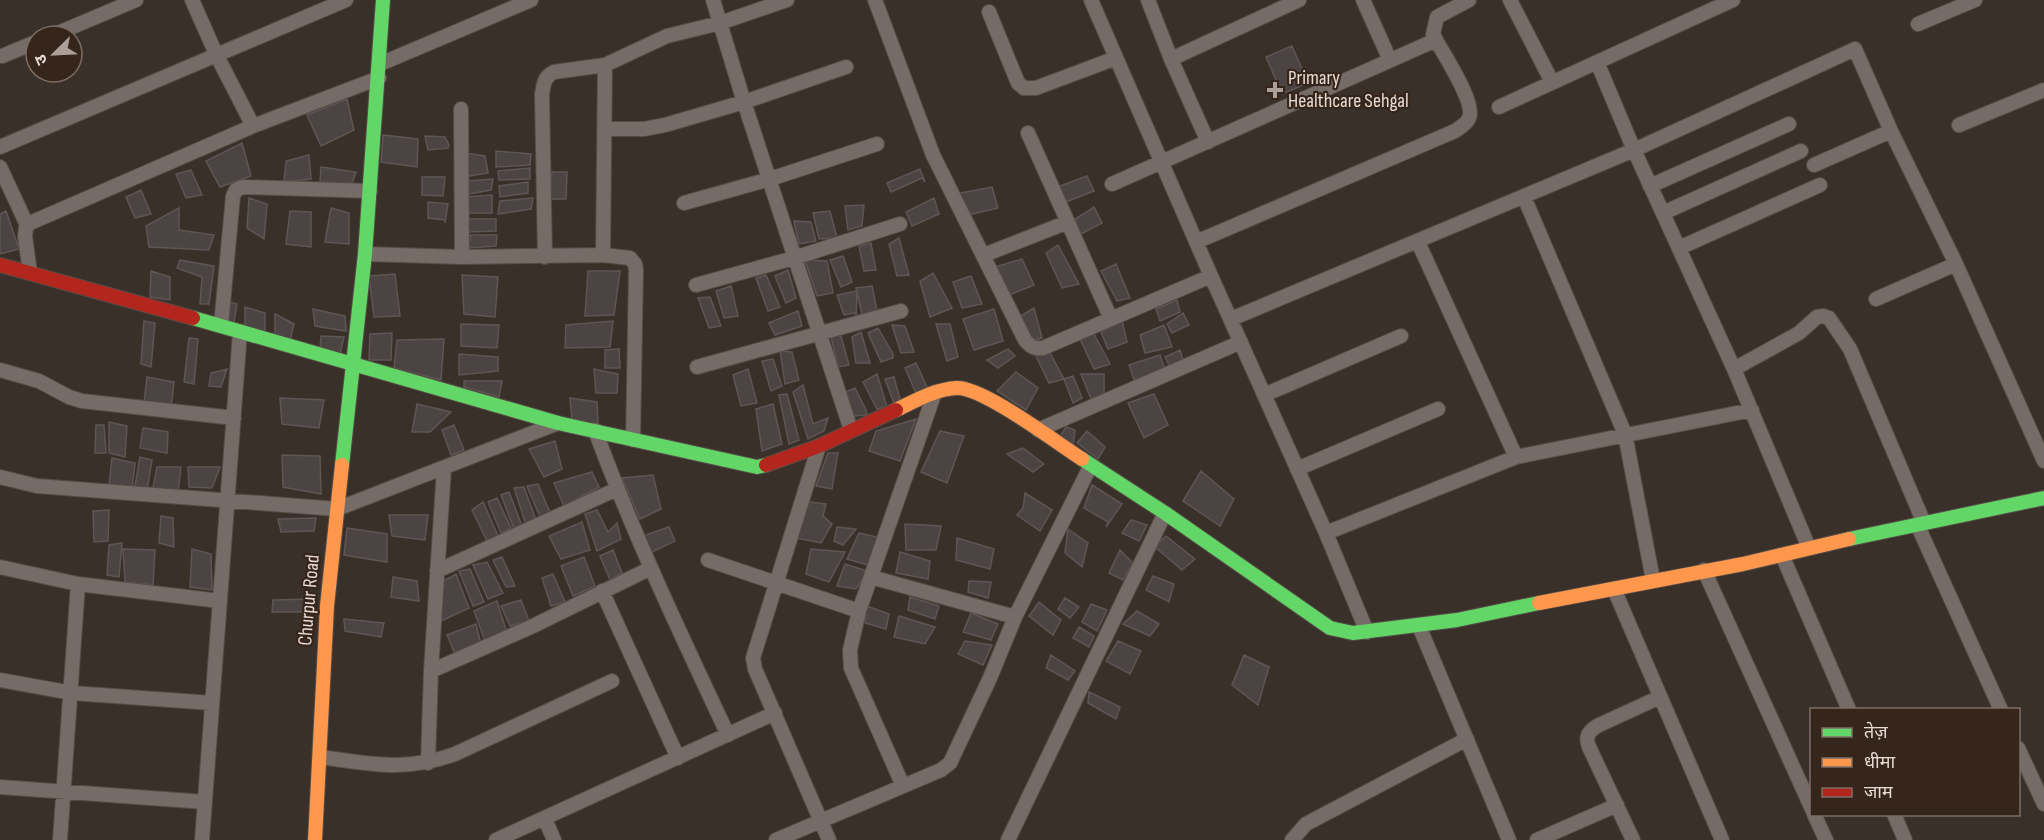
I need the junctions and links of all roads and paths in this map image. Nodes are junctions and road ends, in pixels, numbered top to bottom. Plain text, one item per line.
1 (136, 0) edge
2 (192, 0) edge
3 (346, 0) edge
4 (531, 0) edge
5 (713, 0) edge
6 (787, 0) edge
7 (875, 0) edge
8 (1091, 0) edge
9 (1148, 0) edge
10 (1299, 0) edge
11 (1363, 0) edge
12 (1469, 0) edge
13 (1510, 0) edge
14 (1732, 0) edge
15 (1975, 0) edge
16 (384, 1) edge
17 (989, 12) dead end
18 (720, 23) junction
19 (79, 24) edge
20 (1917, 24) dead end
21 (1436, 40) junction
22 (24, 47) edge
23 (216, 54) junction
24 (2, 57) dead end
25 (1116, 58) junction
26 (1171, 59) junction
27 (1390, 60) junction
28 (1597, 62) junction
29 (605, 65) junction
30 (846, 68) dead end
31 (379, 71) junction
32 (1551, 82) junction
33 (2044, 90) edge
34 (744, 102) junction
35 (1499, 106) dead end
36 (461, 109) dead end
37 (1789, 124) dead end
38 (1959, 125) dead end
39 (253, 126) junction
40 (604, 129) junction
41 (1892, 131) junction
42 (1028, 133) dead end
43 (1208, 142) junction
44 (877, 144) dead end
45 (0, 147) edge
46 (1634, 150) junction
47 (1801, 151) dead end
48 (1161, 162) junction
49 (1814, 165) dead end
50 (0, 167) edge
51 (770, 179) junction
52 (1112, 184) dead end
53 (1820, 185) dead end
54 (1650, 186) junction
55 (370, 191) junction
56 (1524, 197) junction
57 (684, 203) dead end
58 (1663, 213) junction
59 (1068, 222) junction
60 (900, 224) dead end
61 (27, 225) junction
62 (1196, 242) junction
63 (1418, 242) junction
64 (1679, 248) junction
65 (365, 254) junction
66 (603, 255) junction
67 (984, 255) junction
68 (462, 257) junction
69 (546, 257) junction
70 (794, 258) junction
71 (1956, 264) junction
72 (0, 265) edge
73 (30, 273) junction
74 (1211, 276) junction
75 (696, 285) dead end
76 (1876, 299) dead end
77 (901, 311) dead end
78 (1111, 319) junction
79 (1231, 319) junction
80 (221, 326) junction
81 (240, 332) junction
82 (819, 334) junction
83 (1401, 336) dead end
84 (1241, 342) junction
85 (355, 364) junction
86 (697, 367) dead end
87 (1734, 369) junction
88 (0, 370) edge
89 (935, 392) junction
90 (1264, 395) junction
91 (1438, 409) dead end
92 (1752, 410) junction
93 (234, 418) junction
94 (558, 423) junction
95 (595, 430) junction
96 (851, 430) junction
97 (1038, 430) junction
98 (1625, 434) junction
99 (633, 440) junction
100 (819, 446) junction
101 (1516, 457) junction
102 (2044, 461) edge
103 (1091, 465) junction
104 (444, 468) junction
105 (1297, 469) junction
106 (0, 477) edge
107 (617, 489) junction
108 (2044, 498) edge
109 (228, 502) junction
110 (337, 509) junction
111 (1165, 513) junction
112 (1921, 524) junction
113 (1326, 533) junction
114 (1809, 548) junction
115 (1782, 555) junction
116 (708, 560) dead end
117 (0, 567) edge
118 (651, 568) junction
119 (1704, 570) junction
120 (437, 571) junction
121 (871, 577) junction
122 (1653, 580) junction
123 (776, 582) junction
124 (78, 584) junction
125 (1614, 590) junction
126 (602, 591) junction
127 (220, 601) junction
128 (859, 611) junction
129 (1015, 616) junction
130 (1419, 626) junction
131 (1366, 632) junction
132 (431, 671) junction
133 (0, 680) edge
134 (612, 681) dead end
135 (72, 693) junction
136 (1660, 697) junction
137 (212, 703) junction
138 (1848, 708) edge
139 (2000, 708) edge
140 (775, 713) junction
141 (728, 735) junction
142 (1467, 739) junction
143 (2020, 750) edge
144 (320, 757) junction
145 (678, 758) junction
146 (428, 763) junction
147 (903, 786) junction
148 (0, 787) edge
149 (65, 792) junction
150 (205, 802) junction
151 (2044, 804) edge
152 (1617, 805) junction
153 (1810, 805) edge
154 (1815, 816) edge
155 (1895, 816) edge
156 (545, 819) junction
157 (821, 820) junction
158 (60, 840) edge
159 (202, 840) edge
160 (315, 840) edge
161 (496, 840) edge
162 (554, 840) edge
163 (776, 840) edge
164 (830, 840) edge
165 (1008, 840) edge
166 (1292, 840) edge
167 (1509, 840) edge
168 (1537, 840) edge
169 (1633, 840) edge
170 (1722, 840) edge
171 (1826, 840) edge
172 (1905, 840) edge

1 - 19 street
2 - 23 street
3 - 23 street
4 - 31 street
5 - 18 street
6 - 18 street
7 - 67 street
8 - 25 street
9 - 26 street
10 - 26 street
11 - 27 street
12 - 21 street
13 - 32 street
14 - 28 street
15 - 20 street
16 - 31 street, Churpur Road
17 - 25 street
18 - 29 street
18 - 34 street
21 - 27 street
21 - 62 street
22 - 24 street
23 - 39 street
23 - 45 street
25 - 48 street
26 - 43 street
27 - 43 street
28 - 32 street
28 - 46 street
29 - 40 street
29 - 69 street
30 - 34 street
31 - 39 street
31 - 55 street, Churpur Road
32 - 35 street
33 - 38 street
34 - 40 street
34 - 51 street
36 - 68 street
37 - 54 street
39 - 61 street
40 - 66 street
41 - 46 street
41 - 49 street
41 - 71 street
42 - 59 street
43 - 48 street
44 - 51 street
46 - 54 street
46 - 56 street
47 - 58 street
48 - 52 street
48 - 62 street
50 - 61 street
51 - 57 street
51 - 70 street
53 - 64 street
54 - 58 street
55 - 65 street, Churpur Road
55 - 80 street
56 - 63 street
56 - 98 street
58 - 64 street
59 - 67 street
59 - 78 street
60 - 70 street
61 - 73 street
62 - 74 street
63 - 79 street
63 - 101 street
64 - 87 street
65 - 68 street
65 - 85 street, Churpur Road
66 - 69 street
66 - 99 street
67 - 78 street
68 - 69 street
70 - 75 street
70 - 82 street
71 - 76 street
71 - 102 street
72 - 73 street
73 - 80 street
74 - 78 street
74 - 79 street
77 - 82 street
79 - 84 street
80 - 81 street
81 - 85 street
81 - 93 street
82 - 86 street
82 - 96 street
83 - 90 street
84 - 90 street
84 - 97 street
85 - 94 street
85 - 110 street, Churpur Road
87 - 92 street
87 - 112 street
88 - 93 street
89 - 96 street
89 - 97 street
89 - 121 street
90 - 105 street
91 - 105 street
92 - 98 street
92 - 114 street
93 - 109 street
94 - 95 street
94 - 104 street
95 - 99 street
95 - 107 street
96 - 100 street
97 - 103 street
98 - 101 street
98 - 122 street
99 - 100 street
100 - 123 street
101 - 113 street
103 - 111 street
103 - 129 street
104 - 110 street
104 - 120 street
105 - 113 street
106 - 109 street
107 - 118 street
107 - 120 street
108 - 112 street
109 - 110 street
109 - 127 street
110 - 144 street, Churpur Road
111 - 131 street
111 - 165 street
112 - 114 street
112 - 139 street
113 - 131 street
114 - 115 street
115 - 119 street
115 - 138 street
116 - 123 street
117 - 124 street
118 - 126 street
118 - 141 street
119 - 122 street
119 - 153 street
120 - 132 street
121 - 128 street
121 - 129 street
122 - 125 street
123 - 128 street
123 - 140 street
124 - 127 street
124 - 135 street
125 - 130 street
125 - 136 street
126 - 132 street
126 - 145 street
127 - 137 street
128 - 147 street
129 - 147 street
130 - 131 street
130 - 142 street
132 - 146 street
133 - 135 street
134 - 146 street
135 - 137 street
135 - 149 street
136 - 152 street
136 - 170 street
137 - 150 street
140 - 141 street
140 - 157 street
141 - 145 street
142 - 166 street
142 - 167 street
143 - 151 street
144 - 146 street
144 - 160 street, Churpur Road
145 - 156 street
147 - 157 street
148 - 149 street
149 - 150 street
149 - 158 street
150 - 159 street
152 - 168 street
152 - 169 street
154 - 171 street
155 - 172 street
156 - 161 street
156 - 162 street
157 - 163 street
157 - 164 street

